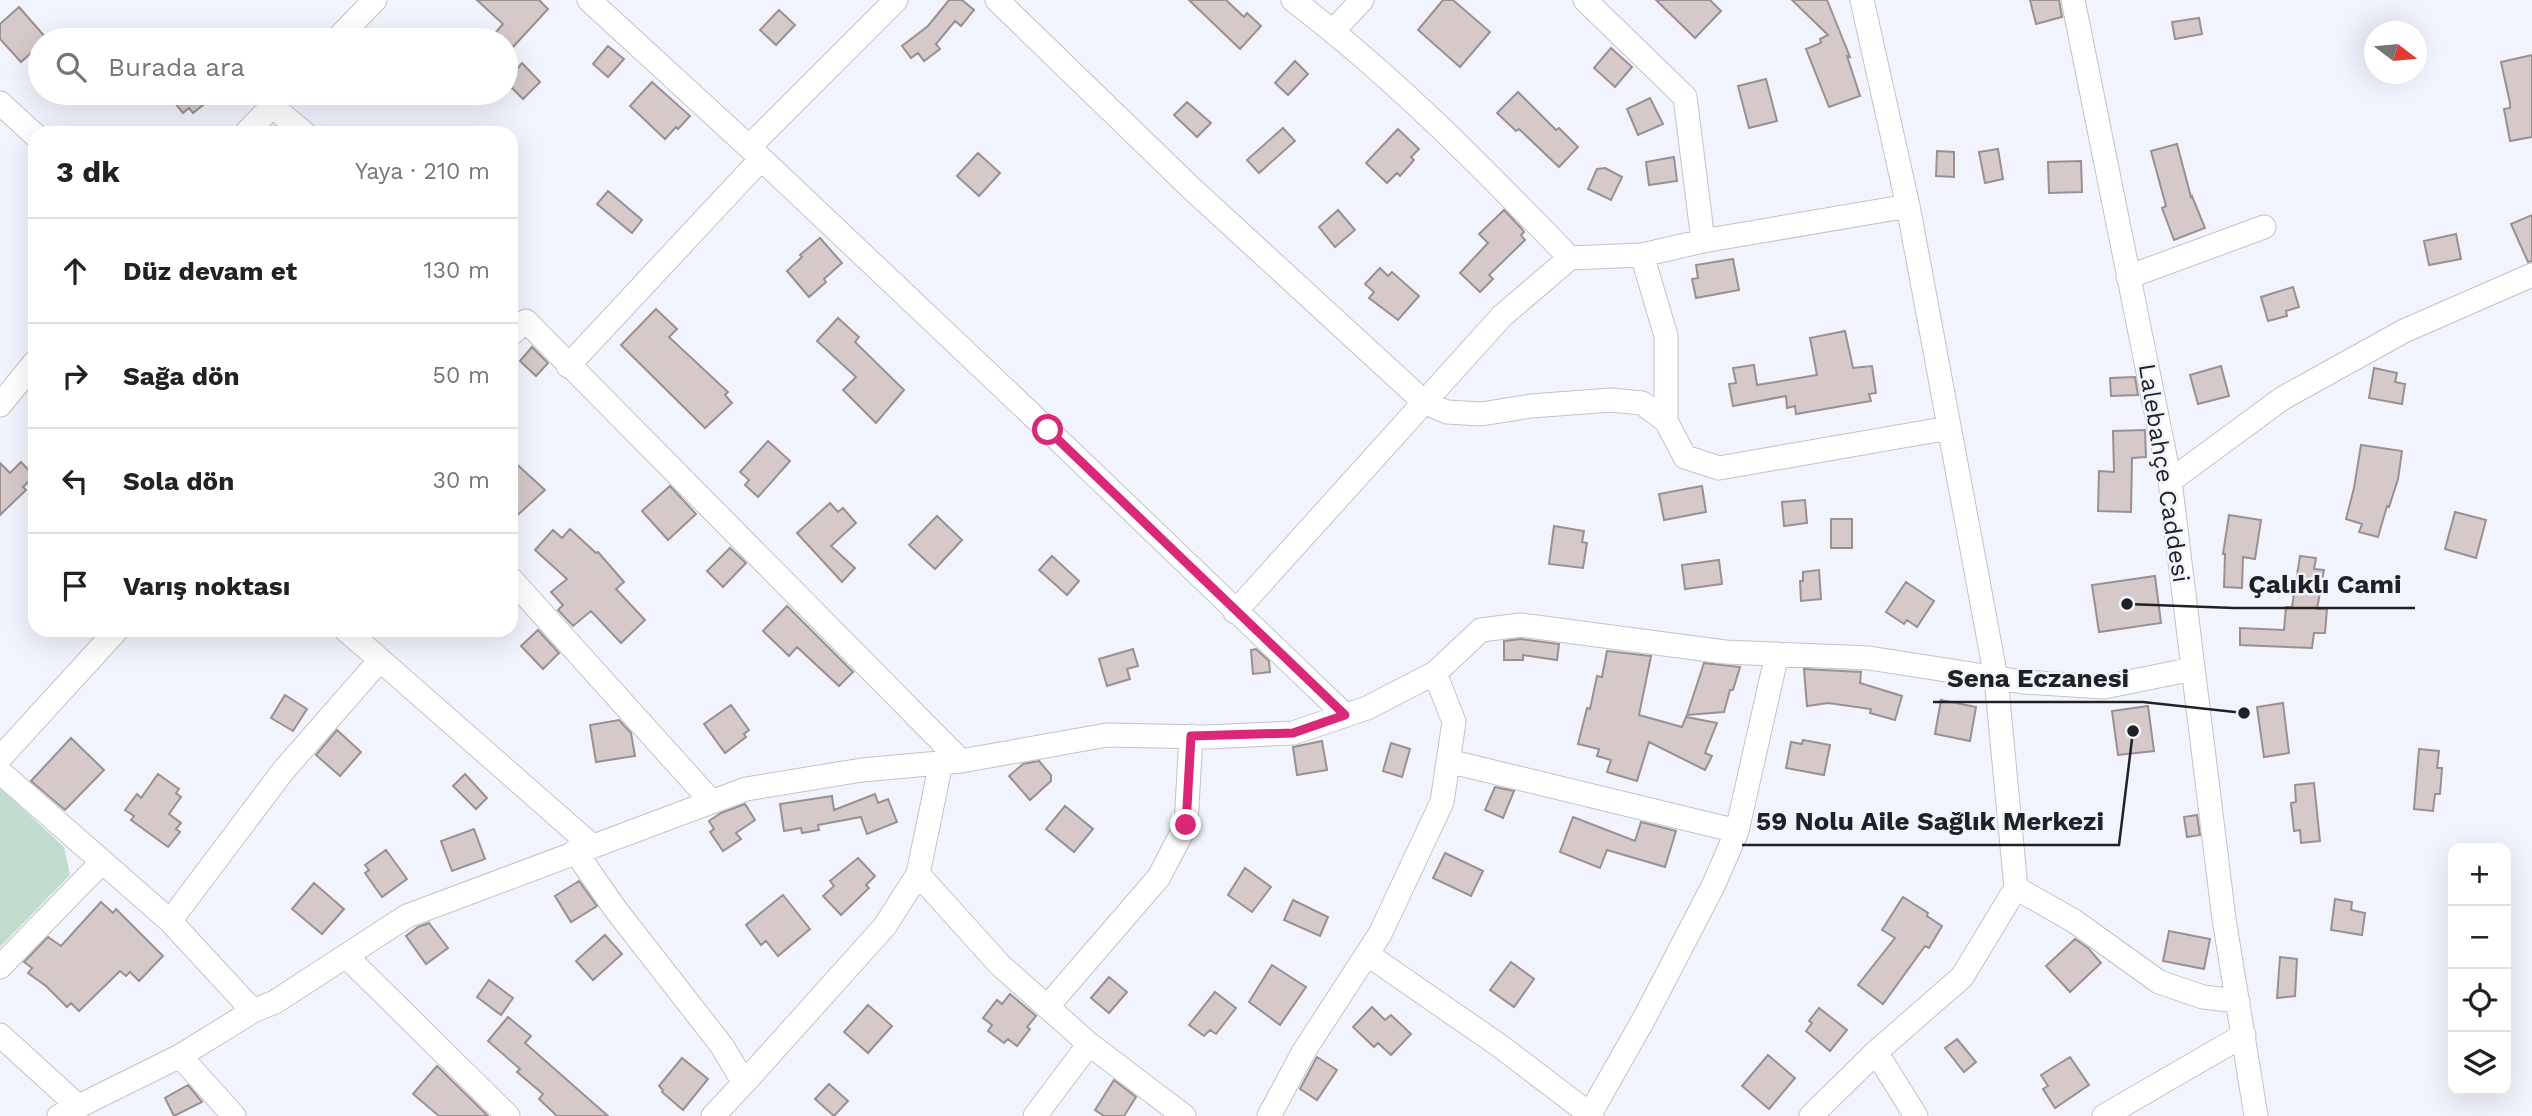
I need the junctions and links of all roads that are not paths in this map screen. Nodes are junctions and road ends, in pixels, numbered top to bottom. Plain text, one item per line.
1 (375, 0) edge
2 (589, 0) edge
3 (896, 0) edge
4 (997, 0) edge
5 (1293, 0) edge
6 (1362, 0) edge
7 (1585, 0) edge
8 (1861, 0) edge
9 (2073, 0) edge
10 (348, 28) edge
11 (1333, 31) junction
12 (0, 103) edge
13 (272, 105) edge
14 (283, 105) edge
15 (253, 126) edge
16 (299, 126) edge
17 (28, 129) edge
18 (755, 153) junction
19 (1908, 206) junction
20 (2264, 227) dead end
21 (1703, 241) junction
22 (1642, 256) junction
23 (1570, 258) junction
24 (2532, 275) edge
25 (2128, 277) junction
26 (518, 323) edge
27 (568, 366) junction
28 (28, 371) edge
29 (1424, 402) junction
30 (0, 405) edge
31 (1665, 421) junction
32 (1949, 428) junction
33 (2170, 481) junction
34 (518, 587) edge
35 (1235, 612) junction
36 (111, 637) edge
37 (354, 637) edge
38 (1777, 654) junction
39 (380, 660) junction
40 (2193, 669) junction
41 (1435, 673) junction
42 (1996, 678) junction
43 (1345, 715) junction
44 (1191, 736) junction
45 (0, 758) edge
46 (1448, 761) junction
47 (951, 762) junction
48 (0, 772) edge
49 (711, 801) junction
50 (1737, 831) junction
51 (583, 848) junction
52 (102, 862) junction
53 (918, 874) junction
54 (2015, 888) junction
55 (170, 921) junction
56 (1367, 954) junction
57 (346, 956) junction
58 (0, 967) edge
59 (2238, 1001) junction
60 (1047, 1007) junction
61 (253, 1011) junction
62 (0, 1035) edge
63 (2244, 1035) junction
64 (1089, 1044) junction
65 (1876, 1052) junction
66 (180, 1056) junction
67 (744, 1083) junction
68 (69, 1111) edge
69 (1591, 1115) edge
70 (234, 1116) edge
71 (508, 1116) edge
72 (713, 1116) edge
73 (1035, 1116) edge
74 (1184, 1116) edge
75 (1269, 1116) edge
76 (1811, 1116) edge
77 (1916, 1116) edge
78 (2104, 1116) edge
79 (2256, 1116) edge

1 - 10 street
2 - 18 street
3 - 18 street
4 - 29 street
5 - 11 street
6 - 11 street
7 - 21 street
8 - 19 street
9 - 25 street, Lalebahçe Caddesi
11 - 23 street
12 - 17 street
13 - 15 street
14 - 16 street
18 - 27 street
18 - 35 street
19 - 21 street
19 - 32 street
20 - 25 street
21 - 22 street
22 - 23 street
22 - 31 street
23 - 29 street
24 - 33 street
25 - 33 street, Lalebahçe Caddesi
26 - 27 street
27 - 47 street
28 - 30 street
29 - 31 street
29 - 35 street
31 - 32 street
32 - 42 street
33 - 40 street, Lalebahçe Caddesi
34 - 49 street
35 - 43 street
36 - 45 street
37 - 39 street
38 - 41 street
38 - 42 street
38 - 50 street
39 - 51 street
39 - 55 street
40 - 42 street
40 - 59 street, Lalebahçe Caddesi
41 - 43 street
41 - 46 street
42 - 54 street
43 - 44 street
44 - 47 street
44 - 60 street
46 - 50 street
46 - 56 street
47 - 49 street
47 - 53 street
48 - 52 street
49 - 51 street
50 - 69 street
51 - 57 street
51 - 67 street
52 - 55 street
52 - 58 street
53 - 60 street
53 - 67 street
54 - 59 street
54 - 65 street
55 - 61 street
56 - 69 street
56 - 75 street
57 - 61 street
57 - 71 street
59 - 63 street, Lalebahçe Caddesi
60 - 64 street
61 - 66 street
62 - 68 street
63 - 78 street
63 - 79 street, Lalebahçe Caddesi
64 - 73 street
64 - 74 street
65 - 76 street
65 - 77 street
66 - 68 street
66 - 70 street
67 - 72 street

